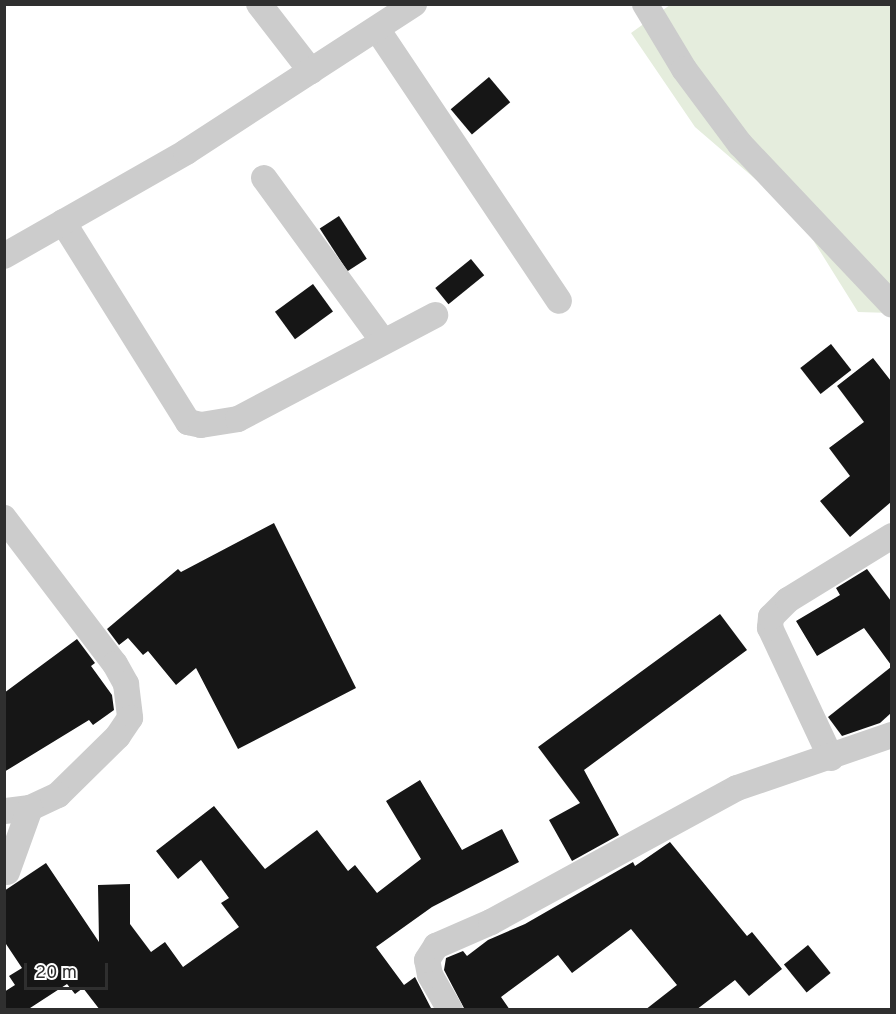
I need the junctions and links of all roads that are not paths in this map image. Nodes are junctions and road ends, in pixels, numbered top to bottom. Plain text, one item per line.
1 (259, 4) edge
2 (414, 4) edge
3 (645, 4) edge
4 (377, 29) junction
5 (311, 70) junction
6 (264, 178) dead end
7 (63, 222) junction
8 (4, 256) edge
9 (559, 301) dead end
10 (891, 305) edge
11 (435, 315) dead end
12 (383, 340) junction
13 (4, 518) edge
14 (891, 536) edge
15 (891, 735) edge
16 (831, 758) junction
17 (30, 808) junction
18 (4, 812) edge
19 (7, 872) dead end
20 (450, 1010) edge

1 - 5 street
2 - 4 street
3 - 10 street
4 - 5 street
4 - 9 street
5 - 7 street
6 - 12 street
7 - 8 street
7 - 12 street
11 - 12 street
13 - 17 street
14 - 16 street
15 - 16 street
16 - 20 street
17 - 18 street
17 - 19 street

